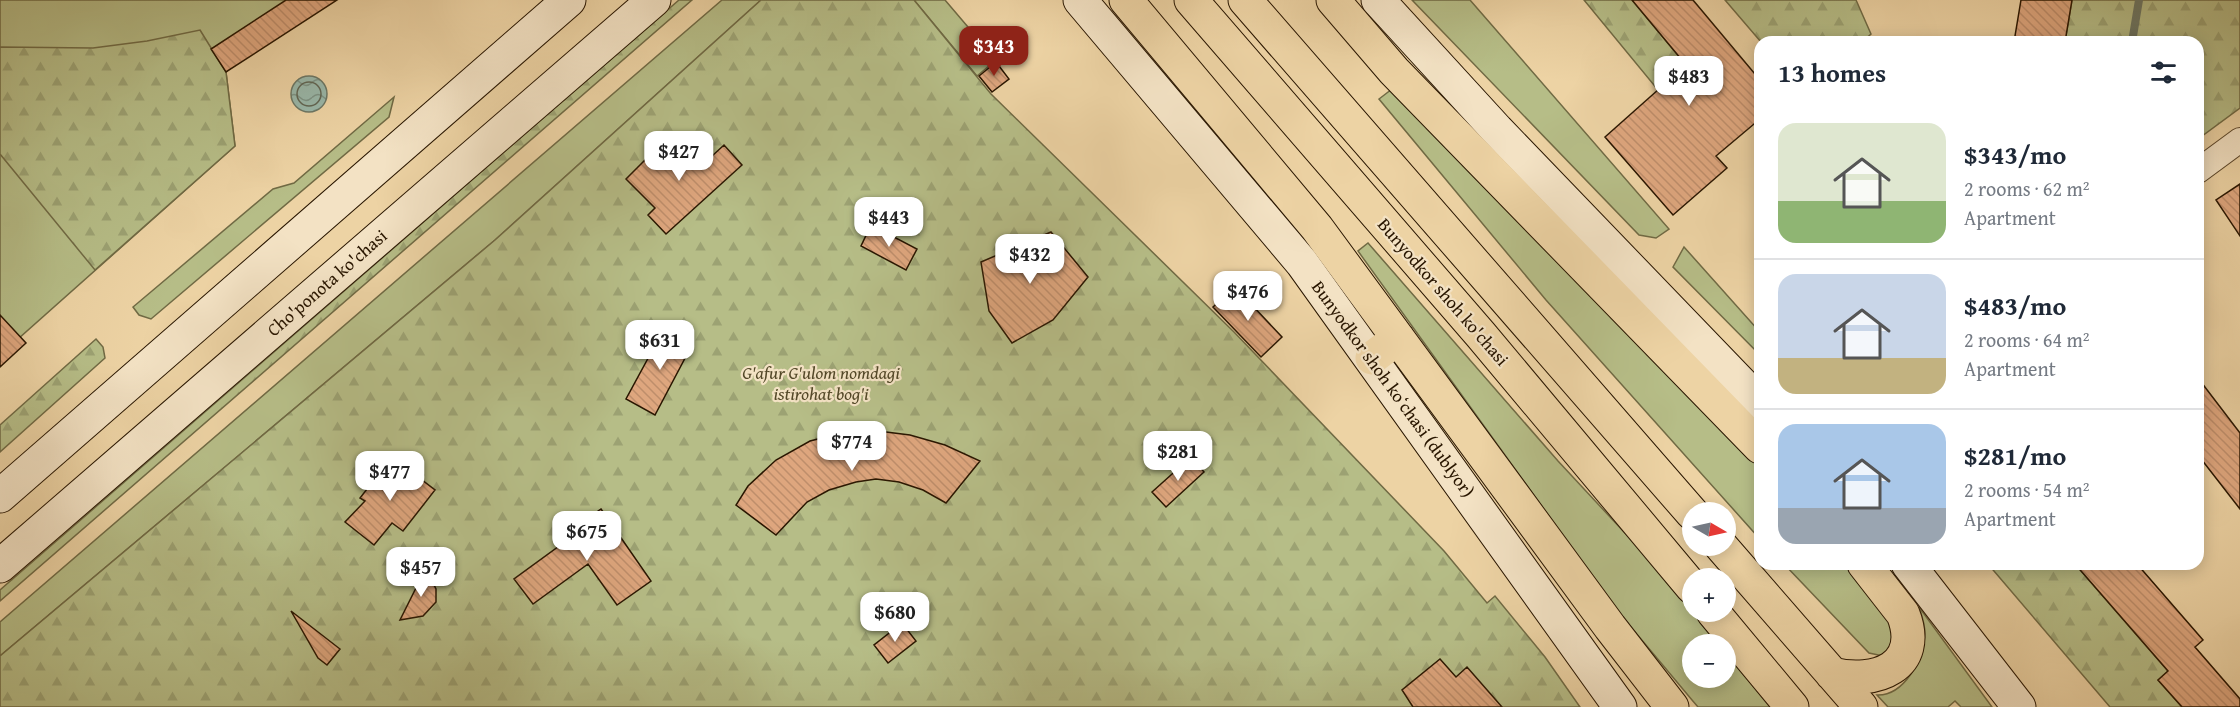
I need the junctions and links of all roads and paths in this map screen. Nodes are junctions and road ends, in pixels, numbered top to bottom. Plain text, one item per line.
1 (569, 0) edge
2 (654, 0) edge
3 (1080, 0) edge
4 (1126, 0) edge
5 (1191, 0) edge
6 (1245, 0) edge
7 (1333, 0) edge
8 (1378, 0) edge
9 (2240, 140) edge
10 (2204, 167) edge
11 (1398, 338) junction
12 (1372, 358) junction
13 (1754, 397) edge
14 (1754, 441) edge
15 (0, 496) edge
16 (1682, 502) edge
17 (1730, 556) edge
18 (0, 566) edge
19 (1869, 570) edge
20 (1913, 570) edge
21 (1682, 575) edge
22 (1721, 622) edge
23 (1832, 674) junction
24 (1620, 707) edge
25 (1672, 707) edge
26 (1792, 707) edge
27 (1861, 707) edge
28 (2019, 707) edge

1 - 15 street
2 - 18 street, Cho'ponota ko'chasi
3 - 12 street, Bunyodkor shoh koʻchasi (dublyor)
4 - 11 main road
5 - 21 main road, Bunyodkor shoh ko'chasi
6 - 16 main road
7 - 14 main road
8 - 13 street
9 - 10 street
11 - 12 main road
11 - 25 main road
12 - 24 street, Bunyodkor shoh koʻchasi (dublyor)
17 - 23 main road
19 - 23 main road
20 - 28 street
22 - 26 main road
23 - 27 main road

